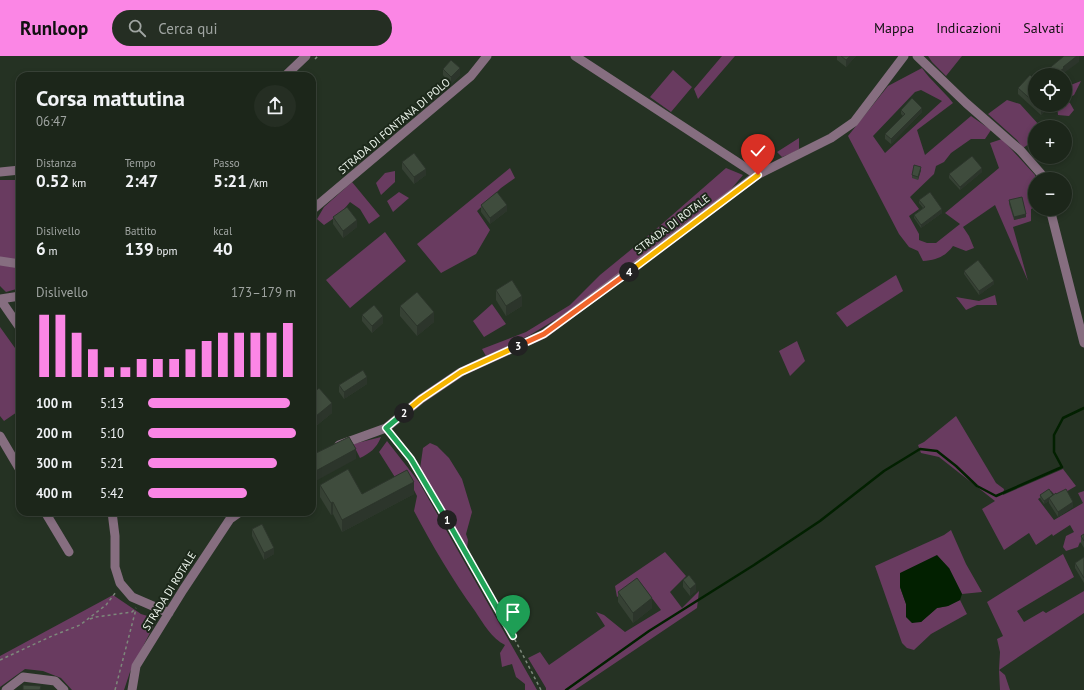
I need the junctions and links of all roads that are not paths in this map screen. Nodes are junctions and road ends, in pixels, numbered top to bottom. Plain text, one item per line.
1 (306, 56) edge
2 (487, 56) edge
3 (575, 56) edge
4 (904, 56) edge
5 (917, 56) edge
6 (289, 72) edge
7 (0, 165) edge
8 (16, 169) edge
9 (16, 170) edge
10 (0, 172) edge
11 (1040, 172) edge
12 (758, 175) junction
13 (316, 207) edge
14 (1052, 216) edge
15 (0, 261) edge
16 (16, 263) edge
17 (16, 297) edge
18 (0, 299) edge
19 (16, 322) edge
20 (1084, 343) edge
21 (0, 436) edge
22 (331, 449) edge
23 (16, 463) edge
24 (47, 516) edge
25 (112, 516) edge
26 (234, 516) edge
27 (69, 552) dead end
28 (169, 613) junction
29 (6, 690) edge
30 (64, 690) edge
31 (132, 690) edge

1 - 6 street
2 - 13 street, STRADA DI FONTANA DI POLO
3 - 12 street
4 - 12 street
5 - 11 street
7 - 8 street
9 - 10 street
12 - 22 street, STRADA DI ROTALE
14 - 20 street
15 - 16 street
17 - 18 street
18 - 19 street
21 - 23 street
24 - 27 street
25 - 28 street
26 - 28 street, STRADA DI ROTALE
28 - 31 street, STRADA DI ROTALE
29 - 30 street

